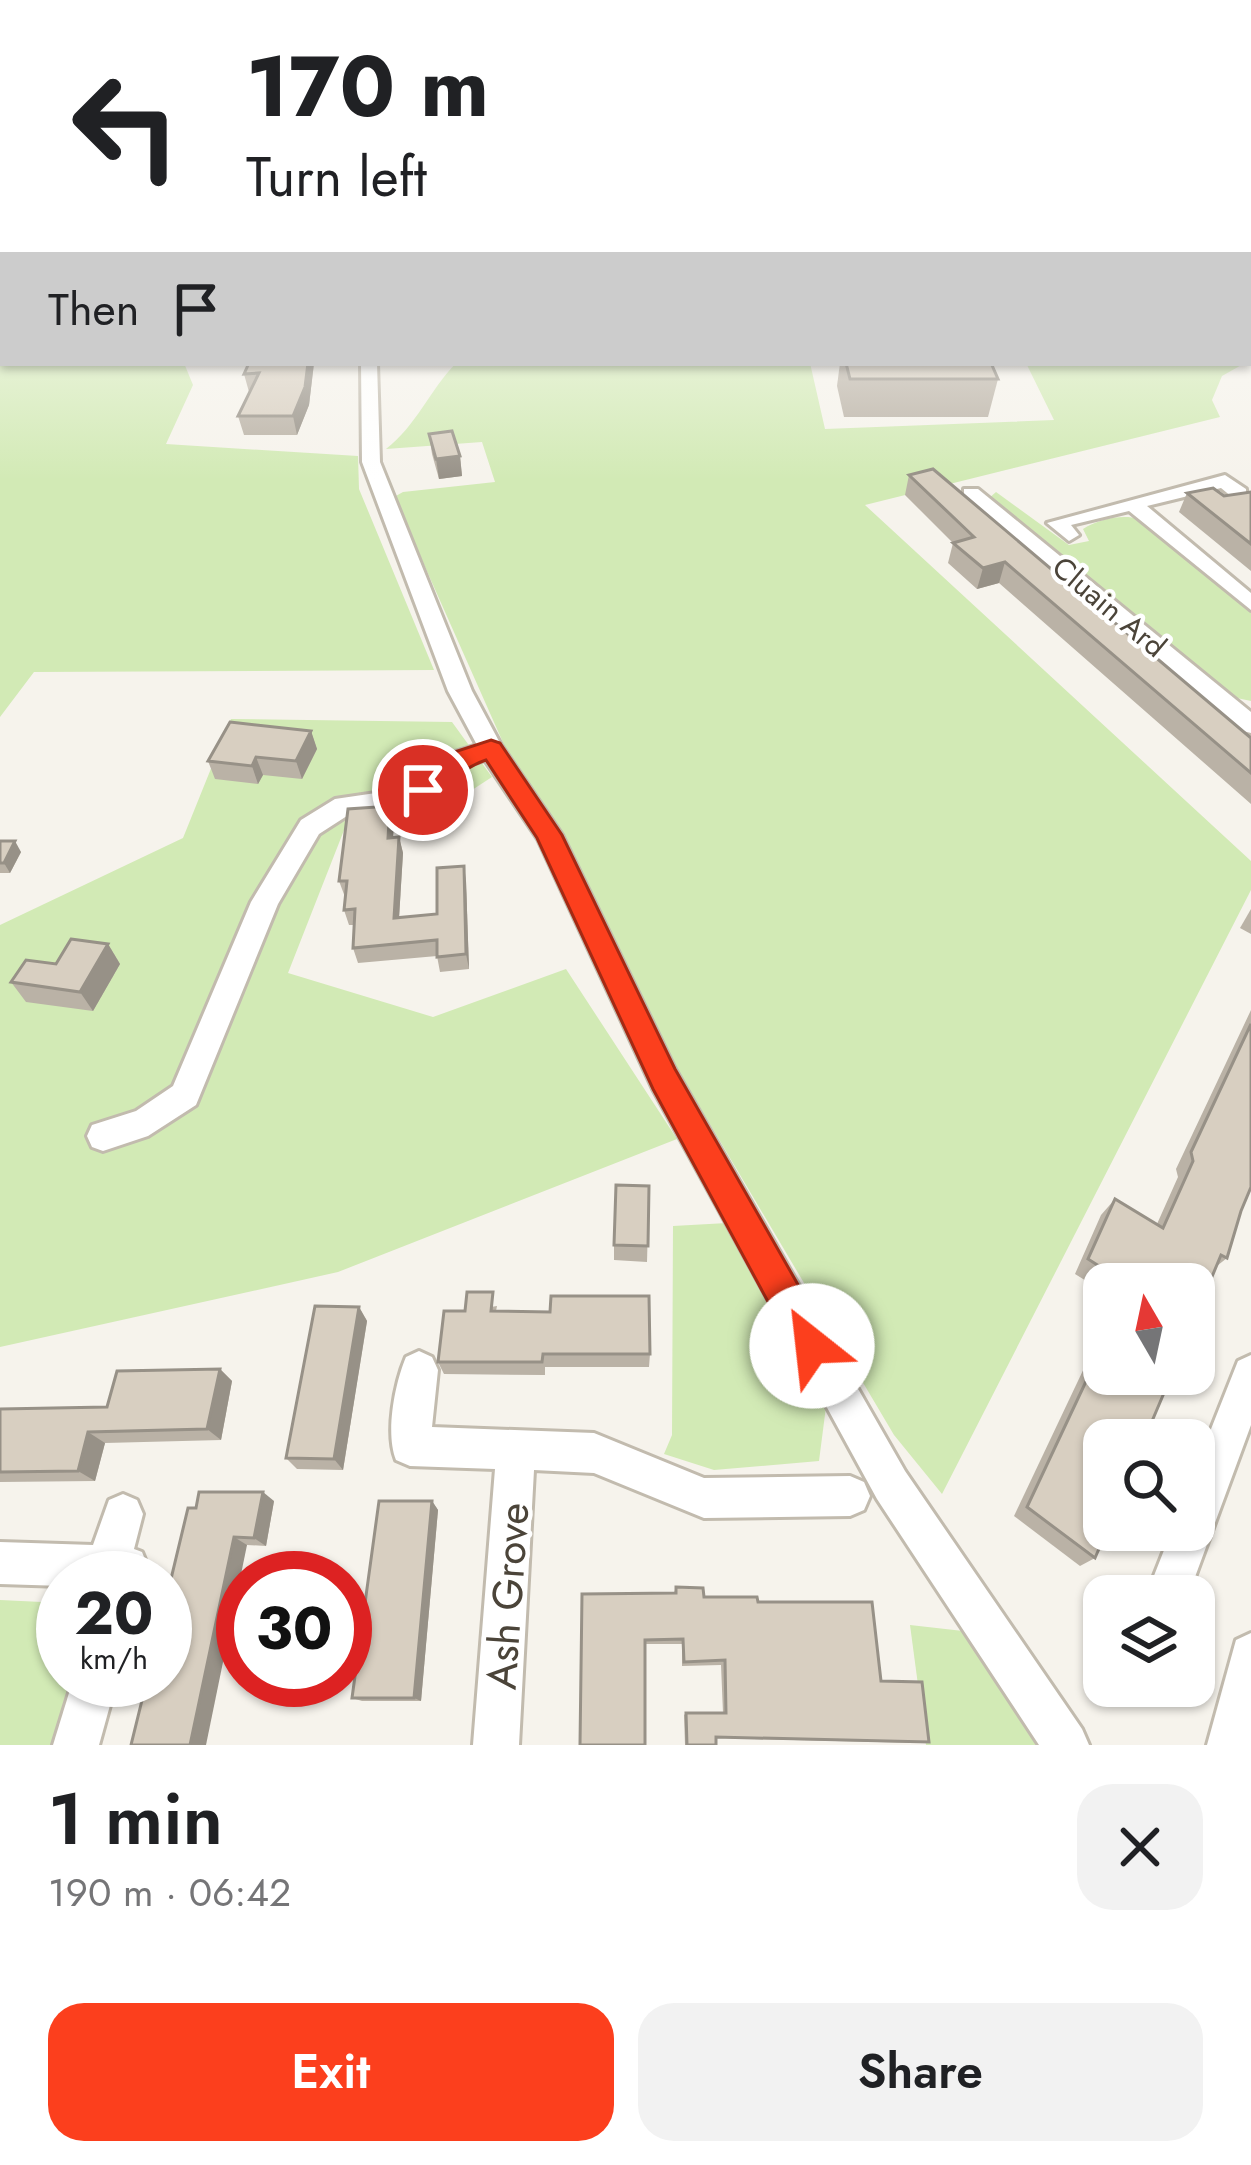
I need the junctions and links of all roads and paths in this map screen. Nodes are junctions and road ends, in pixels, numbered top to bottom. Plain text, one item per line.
1 (369, 366) edge
2 (971, 493) dead end
3 (1239, 494) edge
4 (1132, 503) junction
5 (1070, 535) dead end
6 (1251, 604) edge
7 (1249, 721) edge
8 (491, 749) junction
9 (103, 1136) dead end
10 (419, 1370) dead end
11 (1251, 1374) edge
12 (516, 1448) junction
13 (1215, 1469) edge
14 (850, 1496) dead end
15 (123, 1514) dead end
16 (119, 1551) edge
17 (0, 1563) edge
18 (36, 1566) edge
19 (1251, 1655) edge
20 (87, 1707) edge
21 (76, 1745) edge
22 (496, 1745) edge
23 (1066, 1745) edge
24 (1230, 1745) edge

1 - 8 street
2 - 7 street, Cluain Ard
3 - 4 street, Cluain Ard
4 - 5 street, Cluain Ard
4 - 6 street
8 - 9 street
8 - 23 street
10 - 12 street, Ash Grove
11 - 13 street
12 - 14 street, Ash Grove
12 - 22 street, Ash Grove
15 - 16 street
17 - 18 street
19 - 24 street
20 - 21 street

